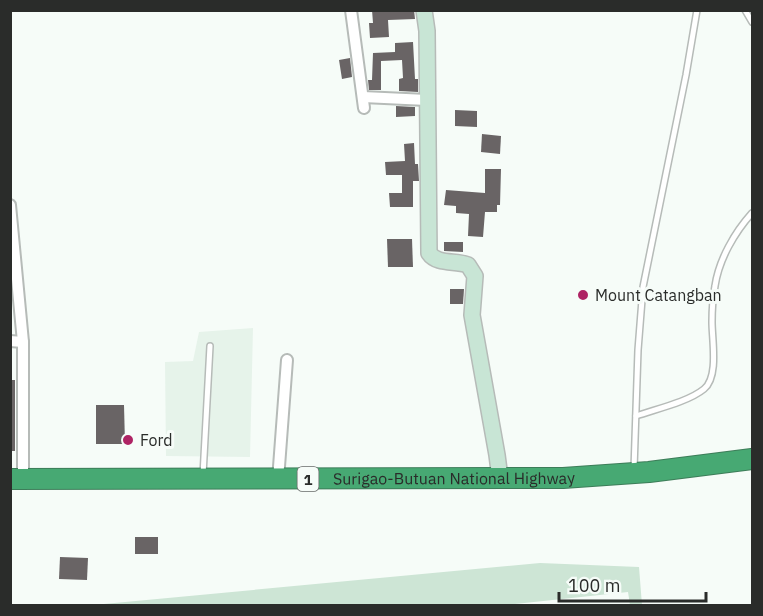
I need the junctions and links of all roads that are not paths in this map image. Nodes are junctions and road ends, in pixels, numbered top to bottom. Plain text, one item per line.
1 (351, 10) edge
2 (424, 10) edge
3 (697, 10) edge
4 (745, 10) edge
5 (753, 22) edge
6 (427, 100) junction
7 (10, 205) edge
8 (753, 213) edge
9 (10, 341) edge
10 (23, 342) junction
11 (210, 346) dead end
12 (287, 360) dead end
13 (636, 416) junction
14 (753, 459) edge
15 (634, 474) junction
16 (500, 478) junction
17 (17, 479) edge
18 (203, 480) junction
19 (278, 480) junction

1 - 6 street
2 - 6 street
3 - 13 lane
4 - 5 lane
6 - 16 street
7 - 10 street
8 - 13 lane
9 - 10 street
10 - 17 street
11 - 18 lane
12 - 19 street
13 - 15 lane
14 - 15 highway, Surigao-Butuan National Highway / 1
15 - 16 highway, Surigao-Butuan National Highway / 1
16 - 19 highway, Surigao-Butuan National Highway / 1
17 - 18 highway, Surigao-Butuan National Highway / 1
18 - 19 highway, Surigao-Butuan National Highway / 1

